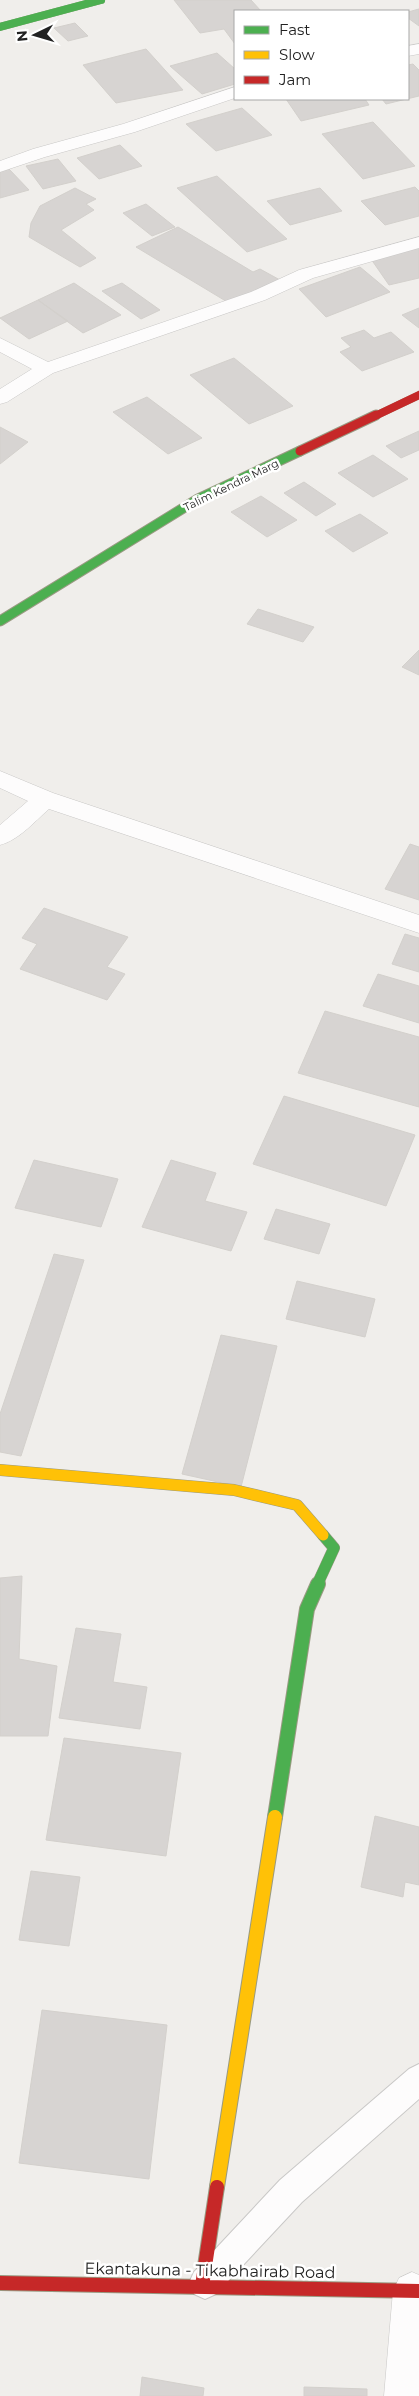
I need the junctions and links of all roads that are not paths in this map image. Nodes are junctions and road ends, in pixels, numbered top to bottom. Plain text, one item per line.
1 (101, 0) edge
2 (0, 27) edge
3 (234, 92) edge
4 (0, 167) edge
5 (419, 242) edge
6 (0, 344) edge
7 (46, 369) junction
8 (419, 395) edge
9 (0, 398) edge
10 (0, 621) edge
11 (0, 779) edge
12 (45, 799) junction
13 (0, 837) edge
14 (419, 924) edge
15 (0, 1470) edge
16 (419, 2079) edge
17 (0, 2282) edge
18 (202, 2286) junction
19 (415, 2291) edge
20 (403, 2396) edge

1 - 2 street
3 - 4 street
5 - 7 street
6 - 7 street
7 - 9 street
8 - 10 street, Talim Kendra Marg
11 - 12 street
12 - 13 street
12 - 14 street
15 - 18 street
16 - 18 lane
17 - 18 street, Ekantakuna - Tikabhairab Road
18 - 19 street, Ekantakuna - Tikabhairab Road
19 - 20 street

